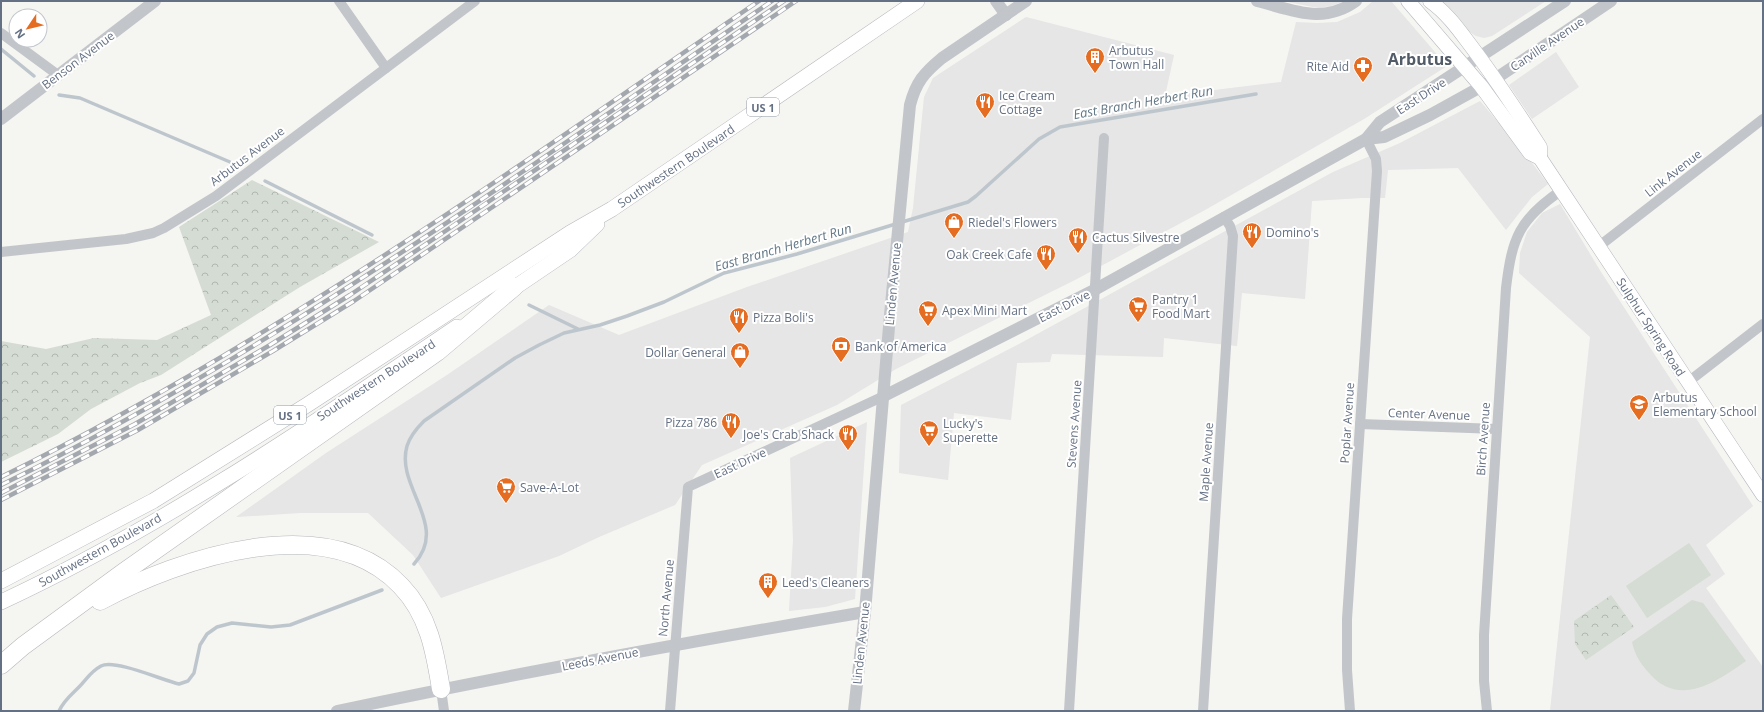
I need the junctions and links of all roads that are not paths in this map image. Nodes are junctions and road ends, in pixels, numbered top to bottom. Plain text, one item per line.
1 (155, 1) edge
2 (339, 1) edge
3 (475, 1) edge
4 (918, 1) edge
5 (996, 1) edge
6 (1026, 1) edge
7 (1257, 1) edge
8 (1356, 1) edge
9 (1408, 1) edge
10 (1430, 1) edge
11 (1565, 1) edge
12 (1611, 1) edge
13 (1006, 15) junction
14 (1, 33) edge
15 (1480, 58) junction
16 (386, 68) junction
17 (1466, 68) junction
18 (58, 75) junction
19 (1495, 79) junction
20 (1481, 86) junction
21 (1, 119) edge
22 (1763, 119) edge
23 (1104, 138) dead end
24 (1366, 139) junction
25 (1540, 158) junction
26 (1562, 190) junction
27 (612, 209) junction
28 (1224, 217) junction
29 (1598, 247) junction
30 (1, 252) edge
31 (514, 288) junction
32 (1096, 289) junction
33 (1763, 324) edge
34 (1688, 382) junction
35 (884, 396) junction
36 (1360, 424) junction
37 (1497, 429) junction
38 (688, 487) joint
39 (1763, 495) edge
40 (1, 581) edge
41 (1, 602) edge
42 (865, 612) junction
43 (50, 627) junction
44 (676, 644) junction
45 (1, 665) edge
46 (441, 689) junction
47 (337, 711) edge
48 (444, 711) edge
49 (670, 711) edge
50 (854, 711) edge
51 (1069, 711) edge
52 (1203, 711) edge
53 (1350, 711) edge
54 (1487, 711) edge

1 - 18 street, Benson Avenue
2 - 16 street
3 - 16 street, Arbutus Avenue
4 - 27 main road, Southwestern Boulevard / US 1
5 - 13 street
6 - 13 street
7 - 8 street
9 - 17 main road, Sulphur Spring Road
10 - 15 main road, Sulphur Spring Road
11 - 15 street, East Drive
12 - 19 street, Carville Avenue
13 - 35 street, Linden Avenue
14 - 18 street
15 - 17 street, East Drive
15 - 19 main road, Sulphur Spring Road
16 - 30 street, Arbutus Avenue
17 - 20 main road, Sulphur Spring Road
17 - 24 street, East Drive
18 - 21 street, Benson Avenue
19 - 20 street, Carville Avenue
19 - 25 main road, Sulphur Spring Road
20 - 24 street, East Drive
20 - 25 main road, Sulphur Spring Road
22 - 29 street, Link Avenue
23 - 32 street, Stevens Avenue
24 - 28 street, East Drive
24 - 36 street, Poplar Avenue
25 - 26 main road, Sulphur Spring Road
26 - 29 main road, Sulphur Spring Road
26 - 37 street, Birch Avenue
27 - 31 main road, Southwestern Boulevard / US 1
27 - 40 main road, Southwestern Boulevard / US 1
28 - 32 street, East Drive
28 - 52 street, Maple Avenue
29 - 34 main road, Sulphur Spring Road
31 - 41 main road, Southwestern Boulevard / US 1
31 - 43 highway
32 - 35 street, East Drive
32 - 51 street, Stevens Avenue
33 - 34 street
34 - 39 main road, Sulphur Spring Road
35 - 38 street, East Drive
35 - 42 street, Linden Avenue
36 - 37 street, Center Avenue
36 - 53 street, Poplar Avenue
37 - 54 street, Birch Avenue
38 - 44 street, North Avenue
42 - 44 street, Leeds Avenue
42 - 50 street, Linden Avenue
43 - 45 highway
43 - 46 highway
44 - 46 street, Leeds Avenue
44 - 49 street, North Avenue
46 - 47 street, Leeds Avenue
46 - 48 street

